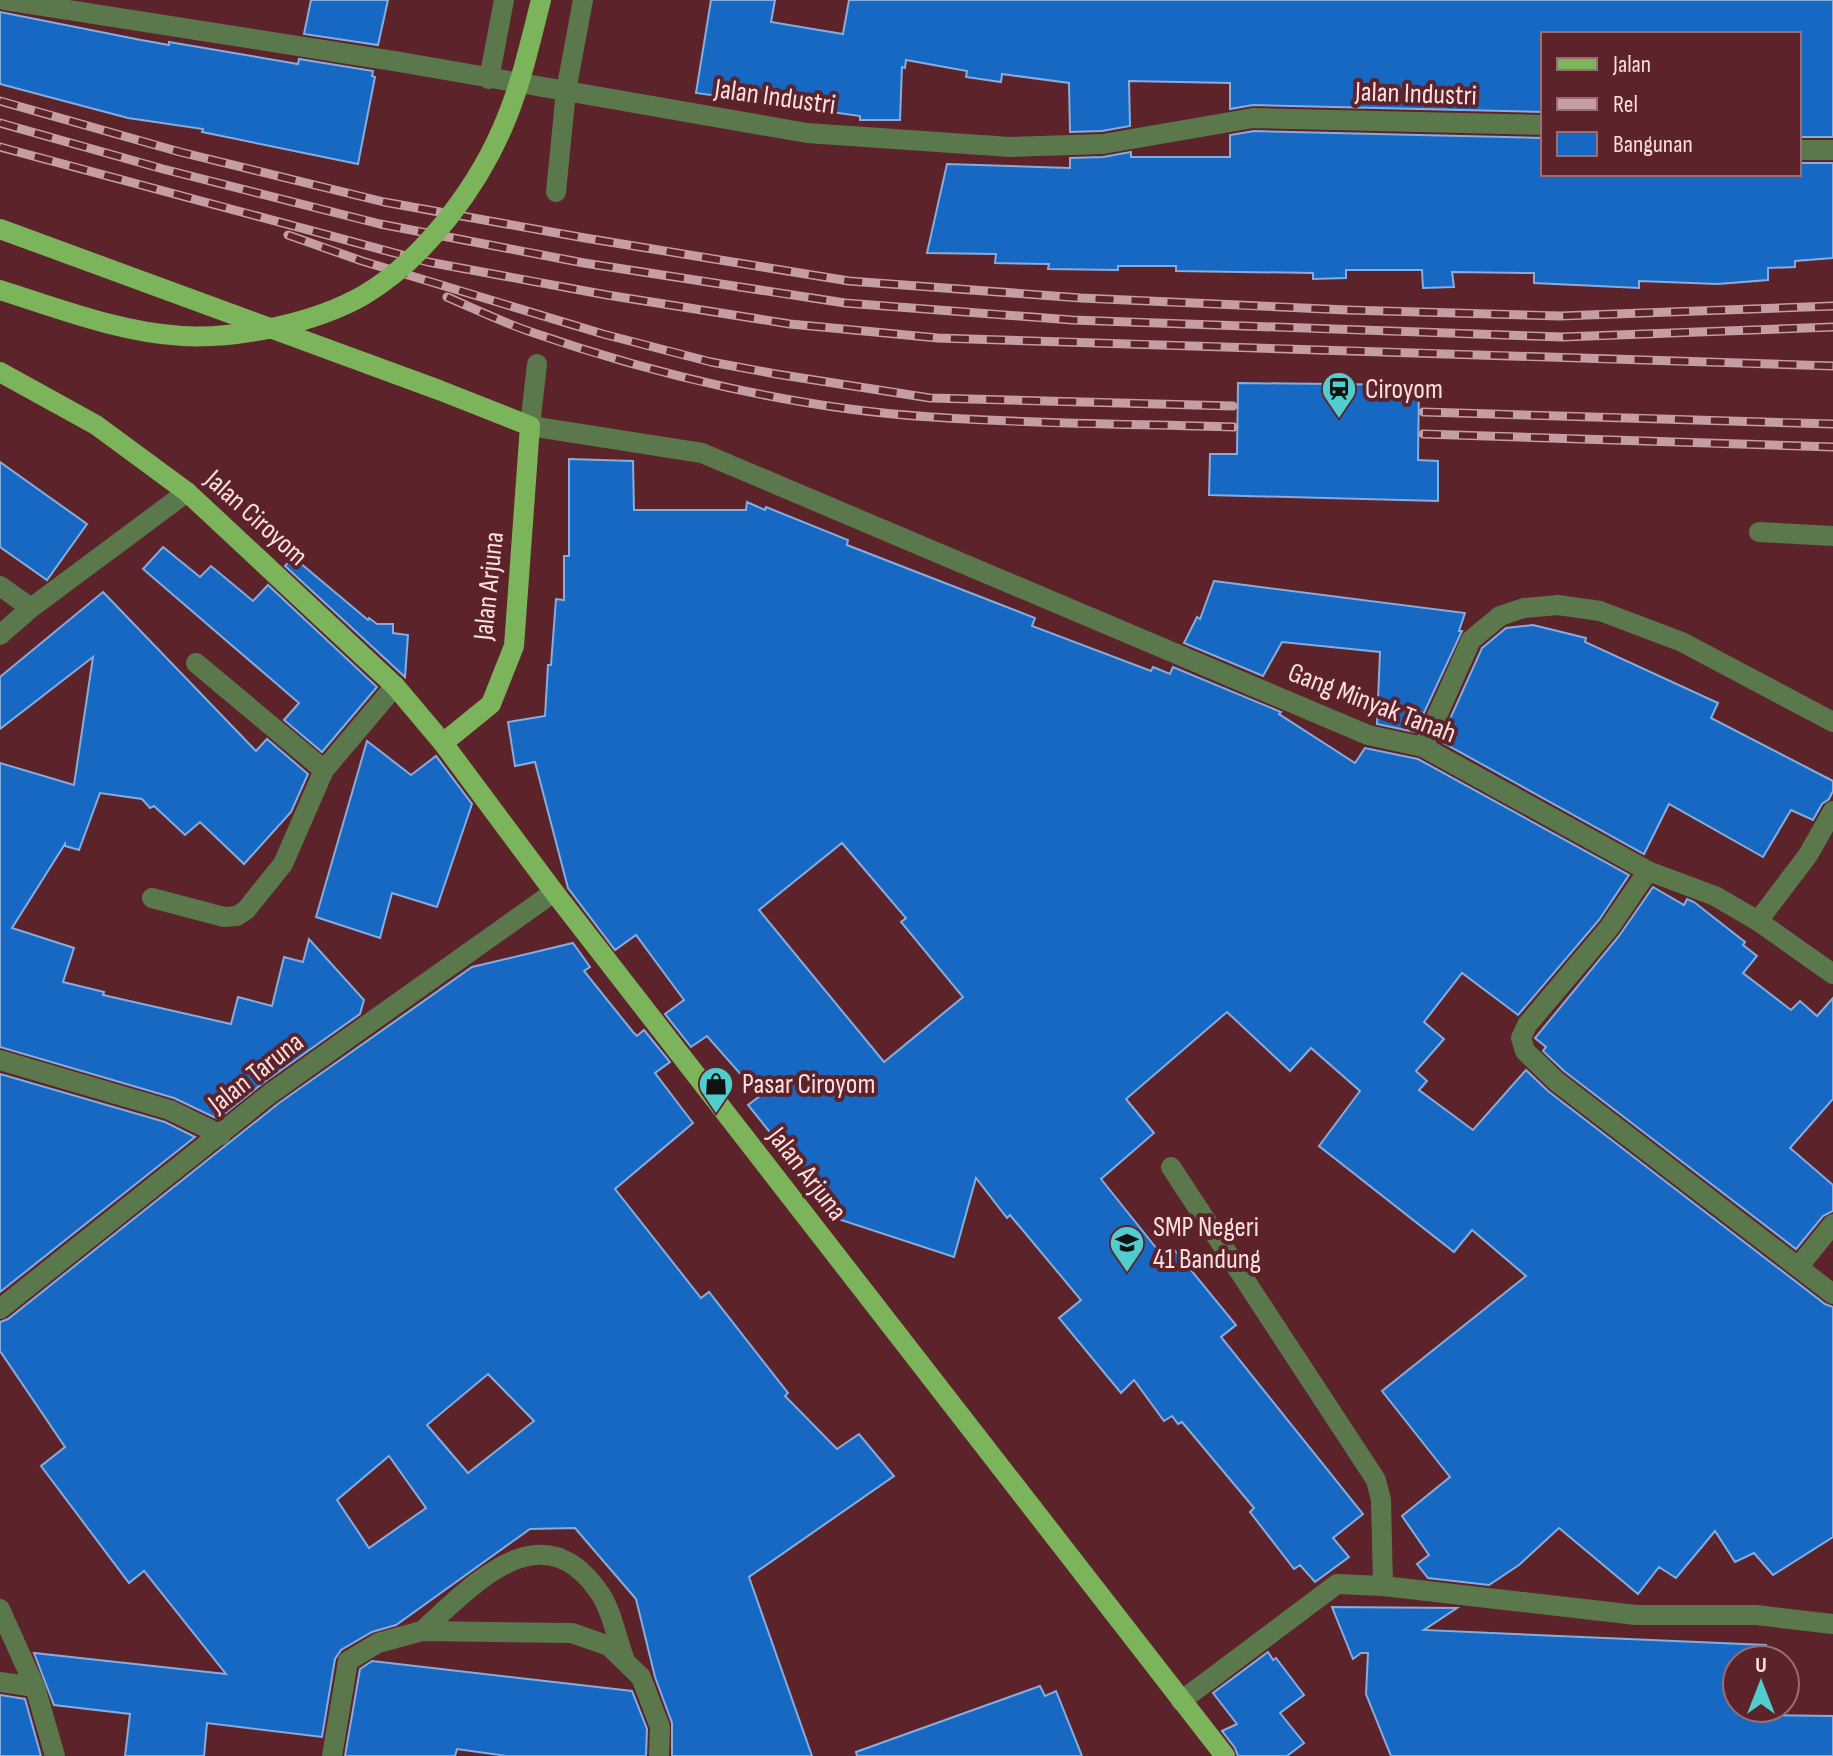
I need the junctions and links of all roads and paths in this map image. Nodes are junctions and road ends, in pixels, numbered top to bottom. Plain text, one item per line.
1 (5, 0) edge
2 (504, 0) edge
3 (541, 0) edge
4 (583, 0) edge
5 (489, 79) junction
6 (566, 91) junction
7 (1541, 125) edge
8 (1801, 150) edge
9 (1833, 150) edge
10 (556, 192) dead end
11 (0, 229) edge
12 (0, 290) edge
13 (537, 364) dead end
14 (0, 372) edge
15 (530, 426) junction
16 (187, 492) junction
17 (1759, 532) dead end
18 (1833, 536) edge
19 (0, 586) edge
20 (31, 608) junction
21 (0, 635) edge
22 (196, 663) dead end
23 (395, 686) junction
24 (1833, 722) edge
25 (443, 743) junction
26 (1423, 747) junction
27 (324, 770) junction
28 (1833, 811) edge
29 (1648, 871) junction
30 (554, 892) junction
31 (152, 898) dead end
32 (1758, 921) junction
33 (1833, 974) edge
34 (0, 1060) edge
35 (221, 1135) junction
36 (1171, 1167) dead end
37 (1833, 1224) edge
38 (1799, 1266) junction
39 (1833, 1294) edge
40 (0, 1309) edge
41 (1383, 1586) junction
42 (0, 1609) edge
43 (1833, 1624) edge
44 (422, 1631) junction
45 (624, 1660) junction
46 (0, 1682) edge
47 (35, 1687) junction
48 (1181, 1701) junction
49 (55, 1756) edge
50 (332, 1756) edge
51 (659, 1756) edge
52 (1225, 1756) edge

1 - 5 street, Jalan Industri
2 - 5 street
3 - 12 main road, bridge
4 - 6 street
5 - 6 street, Jalan Industri
6 - 7 street, Jalan Industri
6 - 10 street
8 - 9 street
11 - 15 main road
13 - 15 street
14 - 16 main road, Jalan Ciroyom
15 - 25 main road, Jalan Arjuna
15 - 26 street, Gang Minyak Tanah
16 - 20 street
16 - 23 main road, Jalan Ciroyom
17 - 18 street
19 - 20 street
20 - 21 street
22 - 27 street
23 - 25 main road, Jalan Ciroyom
23 - 27 street
24 - 26 street
25 - 30 main road, Jalan Arjuna
26 - 29 street, Gang Minyak Tanah
27 - 31 street
28 - 32 street
29 - 32 street, Gang Minyak Tanah
29 - 38 street
30 - 35 street, Jalan Taruna
30 - 48 main road, Jalan Arjuna
32 - 33 street, Gang Minyak Tanah
34 - 35 street
35 - 40 street, Jalan Taruna
36 - 41 street
37 - 38 street
38 - 39 street
41 - 43 street
41 - 48 street
42 - 47 street
44 - 45 street
44 - 45 street
44 - 50 street
45 - 51 street
46 - 47 street
47 - 49 street
48 - 52 main road, Jalan Arjuna

